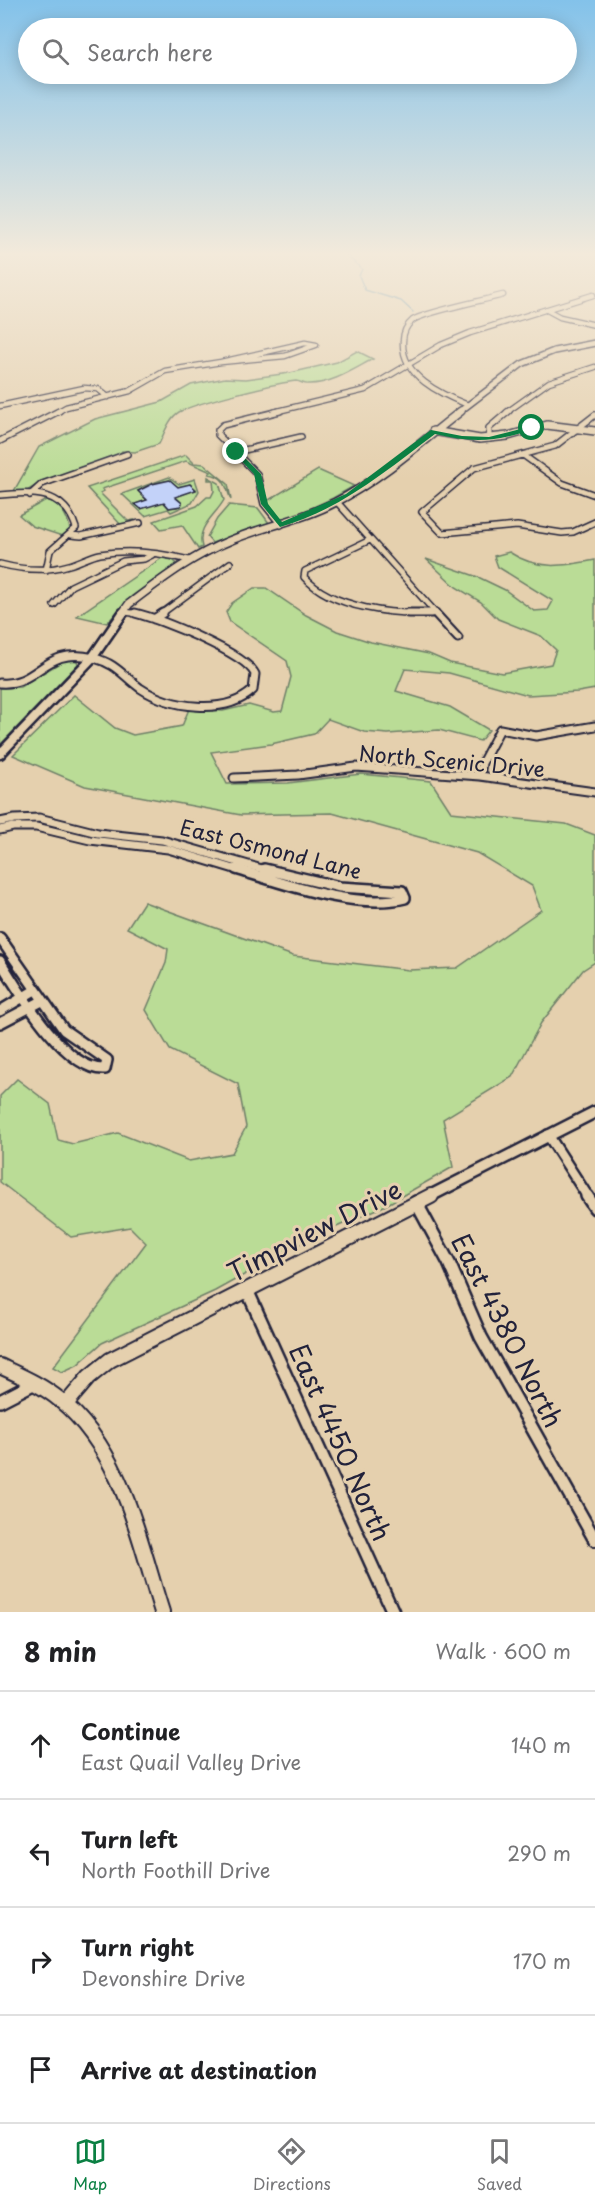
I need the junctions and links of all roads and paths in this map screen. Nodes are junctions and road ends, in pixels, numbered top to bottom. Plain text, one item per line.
1 (408, 328) edge
2 (488, 328) edge
3 (595, 343) edge
4 (221, 362) junction
5 (409, 364) junction
6 (595, 367) edge
7 (108, 397) junction
8 (468, 405) junction
9 (0, 406) edge
10 (595, 415) edge
11 (579, 427) junction
12 (433, 431) junction
13 (595, 431) edge
14 (301, 437) dead end
15 (489, 439) junction
16 (0, 441) edge
17 (236, 452) junction
18 (127, 454) dead end
19 (523, 455) junction
20 (0, 495) edge
21 (30, 495) junction
22 (595, 495) edge
23 (337, 502) junction
24 (595, 522) edge
25 (140, 523) dead end
26 (280, 525) junction
27 (71, 535) junction
28 (370, 540) junction
29 (153, 554) junction
30 (189, 560) junction
31 (230, 563) dead end
32 (0, 564) edge
33 (46, 570) junction
34 (54, 605) dead end
35 (124, 612) junction
36 (436, 612) junction
37 (154, 619) junction
38 (458, 638) dead end
39 (92, 658) junction
40 (0, 683) edge
41 (595, 726) edge
42 (0, 754) edge
43 (480, 776) junction
44 (234, 778) dead end
45 (595, 792) edge
46 (0, 822) edge
47 (0, 830) edge
48 (110, 838) junction
49 (0, 938) edge
50 (0, 961) edge
51 (35, 990) junction
52 (23, 998) junction
53 (42, 1001) junction
54 (30, 1007) junction
55 (0, 1011) edge
56 (0, 1023) edge
57 (595, 1112) edge
58 (548, 1136) junction
59 (416, 1202) junction
60 (595, 1208) edge
61 (247, 1290) junction
62 (0, 1366) edge
63 (35, 1383) junction
64 (0, 1401) edge
65 (66, 1404) junction
66 (595, 1540) edge
67 (162, 1612) edge
68 (393, 1612) edge

1 - 5 street
2 - 5 street
3 - 8 street
4 - 4 street
4 - 7 street
5 - 8 street
5 - 17 street
6 - 15 street
7 - 9 street
7 - 16 street
8 - 12 street
10 - 11 street
11 - 13 street
11 - 15 street
11 - 19 street
12 - 15 street
12 - 23 street
14 - 17 street
17 - 26 street
18 - 21 street
19 - 22 street
19 - 24 street
20 - 21 street
21 - 27 street
23 - 26 street
23 - 28 street
25 - 27 street
26 - 30 street
27 - 33 street
28 - 36 street
28 - 36 street
29 - 30 street
29 - 33 street
29 - 34 street
30 - 35 street
31 - 37 street
32 - 33 street
35 - 37 street
35 - 39 street
36 - 38 street
37 - 39 street
39 - 40 street
39 - 42 street
41 - 43 street
43 - 44 street, North Scenic Drive
43 - 45 street, North Scenic Drive
46 - 48 street, East Osmond Lane
47 - 48 street, East Osmond Lane
48 - 48 street, East Osmond Lane
49 - 51 street
50 - 52 street
51 - 52 street
51 - 53 street
52 - 54 street
52 - 55 street
53 - 54 street
53 - 54 street
54 - 56 street
57 - 58 street, Timpview Drive
58 - 59 street, Timpview Drive
58 - 60 street
59 - 61 street, Timpview Drive
59 - 66 street, East 4380 North
61 - 65 street, Timpview Drive
61 - 68 street, East 4450 North
62 - 63 street
63 - 64 street
63 - 65 street
65 - 67 street

